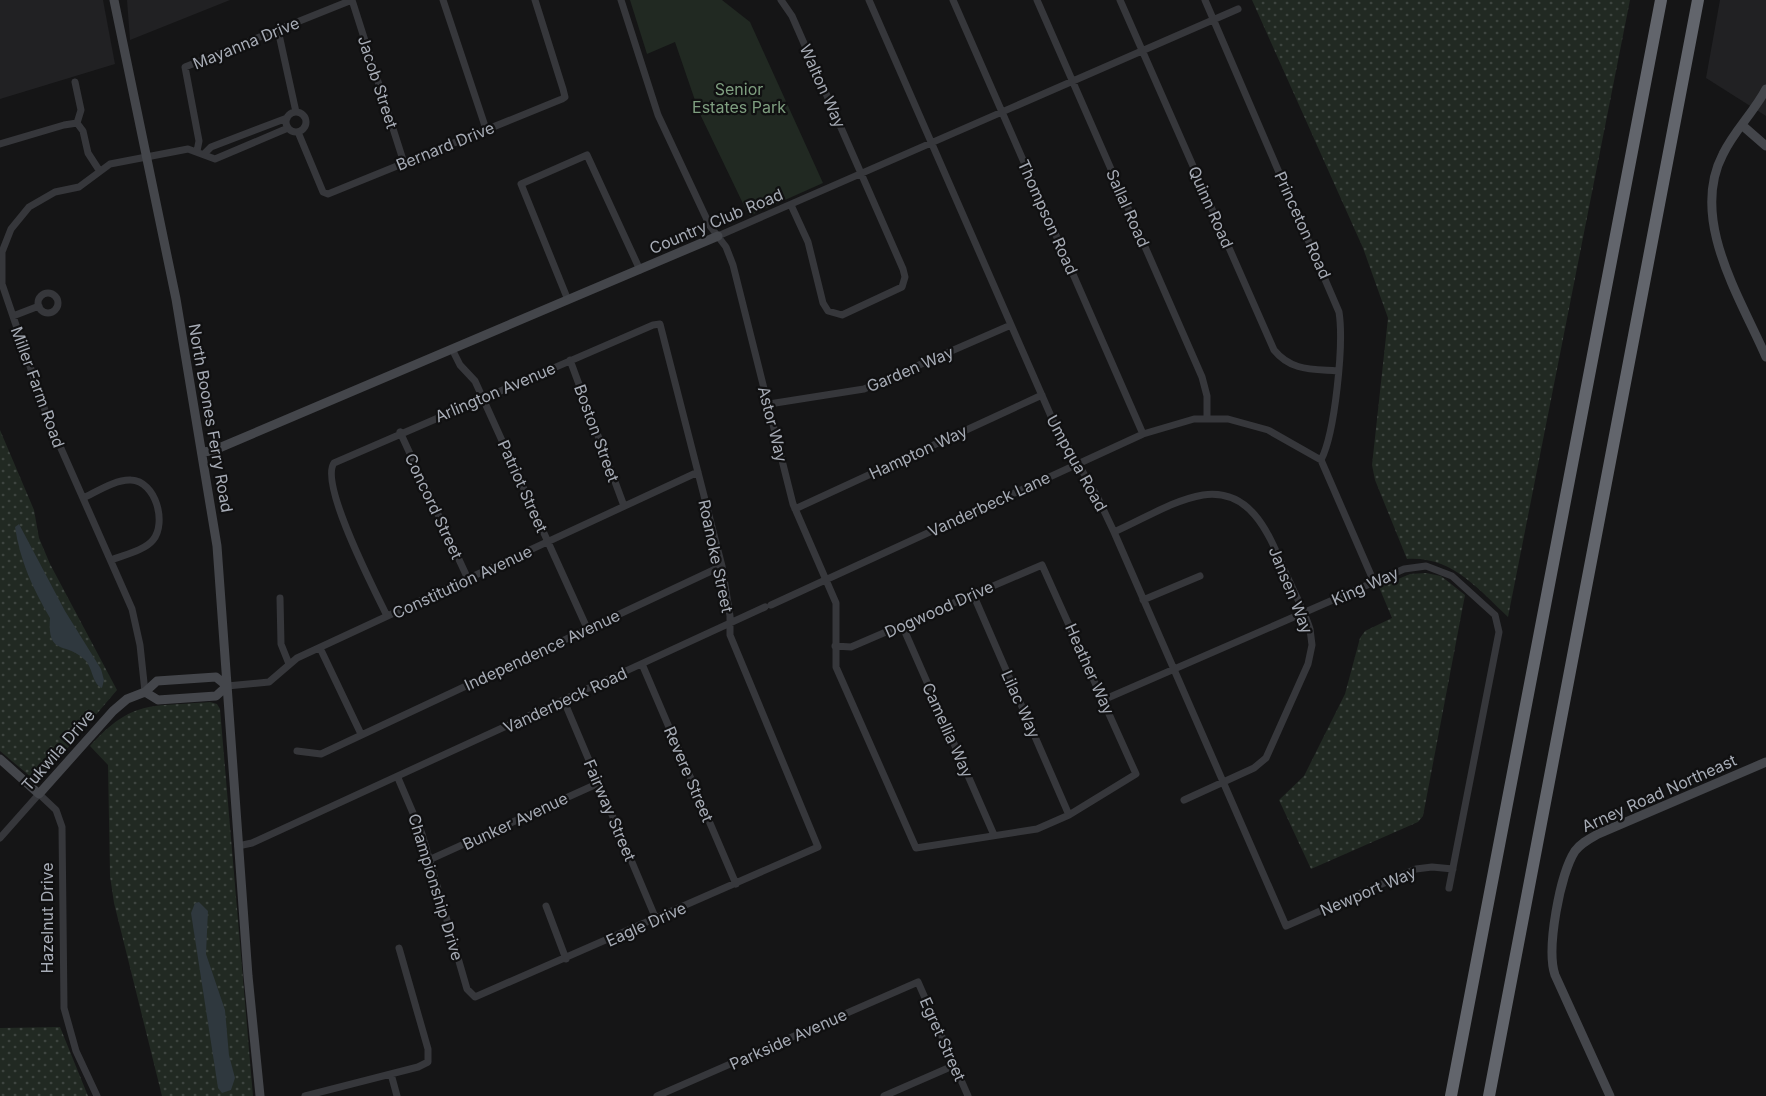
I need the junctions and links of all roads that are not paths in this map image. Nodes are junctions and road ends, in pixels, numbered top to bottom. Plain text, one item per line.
1 (114, 0) edge
2 (352, 0) edge
3 (444, 0) edge
4 (535, 0) edge
5 (621, 0) edge
6 (781, 0) edge
7 (869, 0) edge
8 (953, 0) edge
9 (1036, 0) edge
10 (1120, 0) edge
11 (1205, 0) edge
12 (1661, 0) edge
13 (1698, 0) edge
14 (1238, 9) dead end
15 (1214, 20) junction
16 (278, 30) junction
17 (1143, 51) junction
18 (75, 82) dead end
19 (1072, 82) junction
20 (1766, 89) edge
21 (296, 112) junction
22 (1002, 113) junction
23 (287, 118) junction
24 (77, 123) junction
25 (1743, 126) junction
26 (288, 128) junction
27 (486, 129) junction
28 (298, 132) junction
29 (0, 144) edge
30 (932, 144) junction
31 (1766, 146) edge
32 (200, 152) junction
33 (147, 156) junction
34 (404, 163) junction
35 (99, 170) junction
36 (862, 174) junction
37 (791, 205) junction
38 (3, 236) edge
39 (718, 236) junction
40 (640, 270) junction
41 (567, 300) junction
42 (39, 306) dead end
43 (13, 316) junction
44 (660, 324) joint
45 (1011, 325) junction
46 (452, 349) junction
47 (1766, 357) edge
48 (570, 360) junction
49 (1337, 371) junction
50 (1042, 395) junction
51 (482, 398) junction
52 (769, 404) junction
53 (1207, 418) junction
54 (400, 432) junction
55 (1143, 434) junction
56 (202, 452) junction
57 (1321, 460) junction
58 (1077, 463) junction
59 (698, 472) junction
60 (83, 498) junction
61 (624, 506) junction
62 (795, 509) junction
63 (1114, 532) junction
64 (548, 542) junction
65 (111, 560) junction
66 (1042, 565) joint
67 (722, 566) junction
68 (1200, 576) dead end
69 (468, 579) junction
70 (826, 579) junction
71 (1374, 582) junction
72 (973, 594) junction
73 (280, 598) dead end
74 (1143, 600) junction
75 (768, 606) joint
76 (1304, 613) junction
77 (387, 616) junction
78 (730, 623) junction
79 (902, 625) junction
80 (587, 628) junction
81 (835, 646) junction
82 (320, 648) junction
83 (290, 664) junction
84 (642, 664) junction
85 (1173, 669) junction
86 (227, 686) junction
87 (145, 692) junction
88 (564, 700) junction
89 (1103, 700) junction
90 (361, 734) junction
91 (297, 751) dead end
92 (0, 759) edge
93 (1766, 762) edge
94 (398, 778) junction
95 (599, 783) junction
96 (1224, 783) junction
97 (39, 794) junction
98 (1184, 800) dead end
99 (1069, 815) junction
100 (994, 835) junction
101 (0, 838) edge
102 (238, 846) junction
103 (818, 847) joint
104 (431, 859) junction
105 (1453, 869) junction
106 (736, 884) junction
107 (1449, 888) dead end
108 (546, 906) dead end
109 (656, 919) junction
110 (1286, 926) joint
111 (399, 948) dead end
112 (566, 959) junction
113 (918, 982) joint
114 (472, 996) joint
115 (955, 1065) junction
116 (391, 1074) junction
117 (97, 1096) edge
118 (260, 1096) edge
119 (304, 1096) edge
120 (397, 1096) edge
121 (657, 1096) edge
122 (884, 1096) edge
123 (968, 1096) edge
124 (1451, 1096) edge
125 (1489, 1096) edge
126 (1610, 1096) edge

1 - 33 main road, North Boones Ferry Road
2 - 16 street, Mayanna Drive
2 - 34 street, Jacob Street
3 - 27 street
4 - 27 street, Bernard Drive
5 - 39 street, Astor Way
6 - 36 street, Walton Way
7 - 30 street, Umpqua Road
8 - 22 street, Thompson Road
9 - 19 street, Sallal Road
10 - 17 street, Quinn Road
11 - 15 street, Princeton Road
12 - 124 highway
13 - 125 highway
14 - 15 street, Country Club Road
15 - 17 street, Country Club Road
15 - 49 street, Princeton Road
16 - 21 street
16 - 32 street, Mayanna Drive
17 - 19 street, Country Club Road
17 - 49 street, Quinn Road
18 - 24 street
19 - 22 street, Country Club Road
19 - 53 street, Sallal Road
20 - 25 main road
21 - 23 street
21 - 28 street
22 - 30 street, Country Club Road
22 - 55 street, Thompson Road
23 - 26 street
23 - 32 street
24 - 29 street
24 - 35 street
25 - 31 main road
25 - 47 main road
26 - 28 street
26 - 32 street, Miller Farm Road
27 - 34 street, Bernard Drive
28 - 34 street, Bernard Drive
30 - 36 street, Country Club Road
30 - 45 street, Umpqua Road
32 - 33 street, Miller Farm Road
33 - 35 street, Miller Farm Road
33 - 56 main road, North Boones Ferry Road
35 - 38 street, Miller Farm Road
36 - 37 street, Country Club Road
36 - 37 street, Walton Way
37 - 39 street, Country Club Road
38 - 43 street, Miller Farm Road
39 - 40 main road, Country Club Road
39 - 52 street, Astor Way
40 - 41 main road, Country Club Road
40 - 41 street
41 - 46 main road, Country Club Road
42 - 43 street
43 - 60 street, Miller Farm Road
44 - 48 street, Arlington Avenue
44 - 59 street, Roanoke Street
45 - 50 street, Umpqua Road
45 - 52 street, Garden Way
46 - 51 street, Patriot Street
46 - 56 main road, Country Club Road
48 - 51 street, Arlington Avenue
48 - 61 street, Boston Street
49 - 57 street, Princeton Road
50 - 58 street, Umpqua Road
50 - 62 street, Hampton Way
51 - 54 street, Arlington Avenue
51 - 64 street, Patriot Street
52 - 62 street, Astor Way
53 - 55 street, Vanderbeck Lane
53 - 57 street, Vanderbeck Lane
54 - 69 street, Concord Street
54 - 77 street, Arlington Avenue
55 - 58 street, Vanderbeck Lane
56 - 86 main road, North Boones Ferry Road
57 - 71 street
58 - 63 street, Umpqua Road
58 - 70 street, Vanderbeck Lane
59 - 61 street, Constitution Avenue
59 - 67 street, Roanoke Street
60 - 65 street, Miller Farm Road
60 - 65 street
61 - 64 street, Constitution Avenue
62 - 70 street, Astor Way
63 - 74 street, Umpqua Road
63 - 76 street, Jansen Way
64 - 69 street, Constitution Avenue
64 - 80 street, Patriot Street
65 - 87 street, Miller Farm Road
66 - 72 street, Dogwood Drive
66 - 89 street, Heather Way
67 - 78 street, Roanoke Street
67 - 80 street, Independence Avenue
68 - 74 street
69 - 77 street, Constitution Avenue
70 - 75 street, Vanderbeck Lane
70 - 81 street, Astor Way
71 - 76 street, King Way
71 - 105 street, King Way
72 - 79 street, Dogwood Drive
72 - 99 street, Lilac Way
73 - 83 street
74 - 85 street, Umpqua Road
75 - 78 street, Vanderbeck Road
76 - 85 street, King Way
76 - 96 street, Jansen Way
77 - 82 street, Constitution Avenue
78 - 84 street, Vanderbeck Road
78 - 103 street, Roanoke Street
79 - 81 street, Dogwood Drive
79 - 100 street, Camellia Way
80 - 90 street, Independence Avenue
81 - 100 street, Astor Way
82 - 83 street, Constitution Avenue
82 - 90 street
83 - 86 street, Constitution Avenue
84 - 88 street, Vanderbeck Road
84 - 106 street, Revere Street
85 - 89 street, King Way
85 - 96 street, Umpqua Road
86 - 87 main road
86 - 87 main road, Tukwila Drive
86 - 102 main road, North Boones Ferry Road
87 - 97 main road, Tukwila Drive
88 - 94 street, Vanderbeck Road
88 - 95 street, Fairway Street
89 - 99 street, Heather Way
90 - 91 street, Independence Avenue
92 - 97 main road, Hazelnut Drive
93 - 126 main road, Arney Road Northeast
94 - 102 street, Vanderbeck Road
94 - 104 street, Championship Drive
95 - 104 street, Bunker Avenue
95 - 109 street, Fairway Street
96 - 98 street, Jansen Way
96 - 110 street, Umpqua Road
97 - 101 street, Tukwila Drive
97 - 117 street, Hazelnut Drive
99 - 100 street
102 - 118 main road, North Boones Ferry Road
103 - 106 street, Eagle Drive
104 - 114 street, Championship Drive
105 - 107 street, King Way
105 - 110 street, Newport Way
106 - 109 street, Eagle Drive
108 - 112 street
109 - 112 street, Eagle Drive
111 - 116 street
112 - 114 street, Eagle Drive
113 - 115 street, Egret Street
113 - 121 street, Parkside Avenue
115 - 122 street
115 - 123 street, Egret Street
116 - 119 street
116 - 120 street

